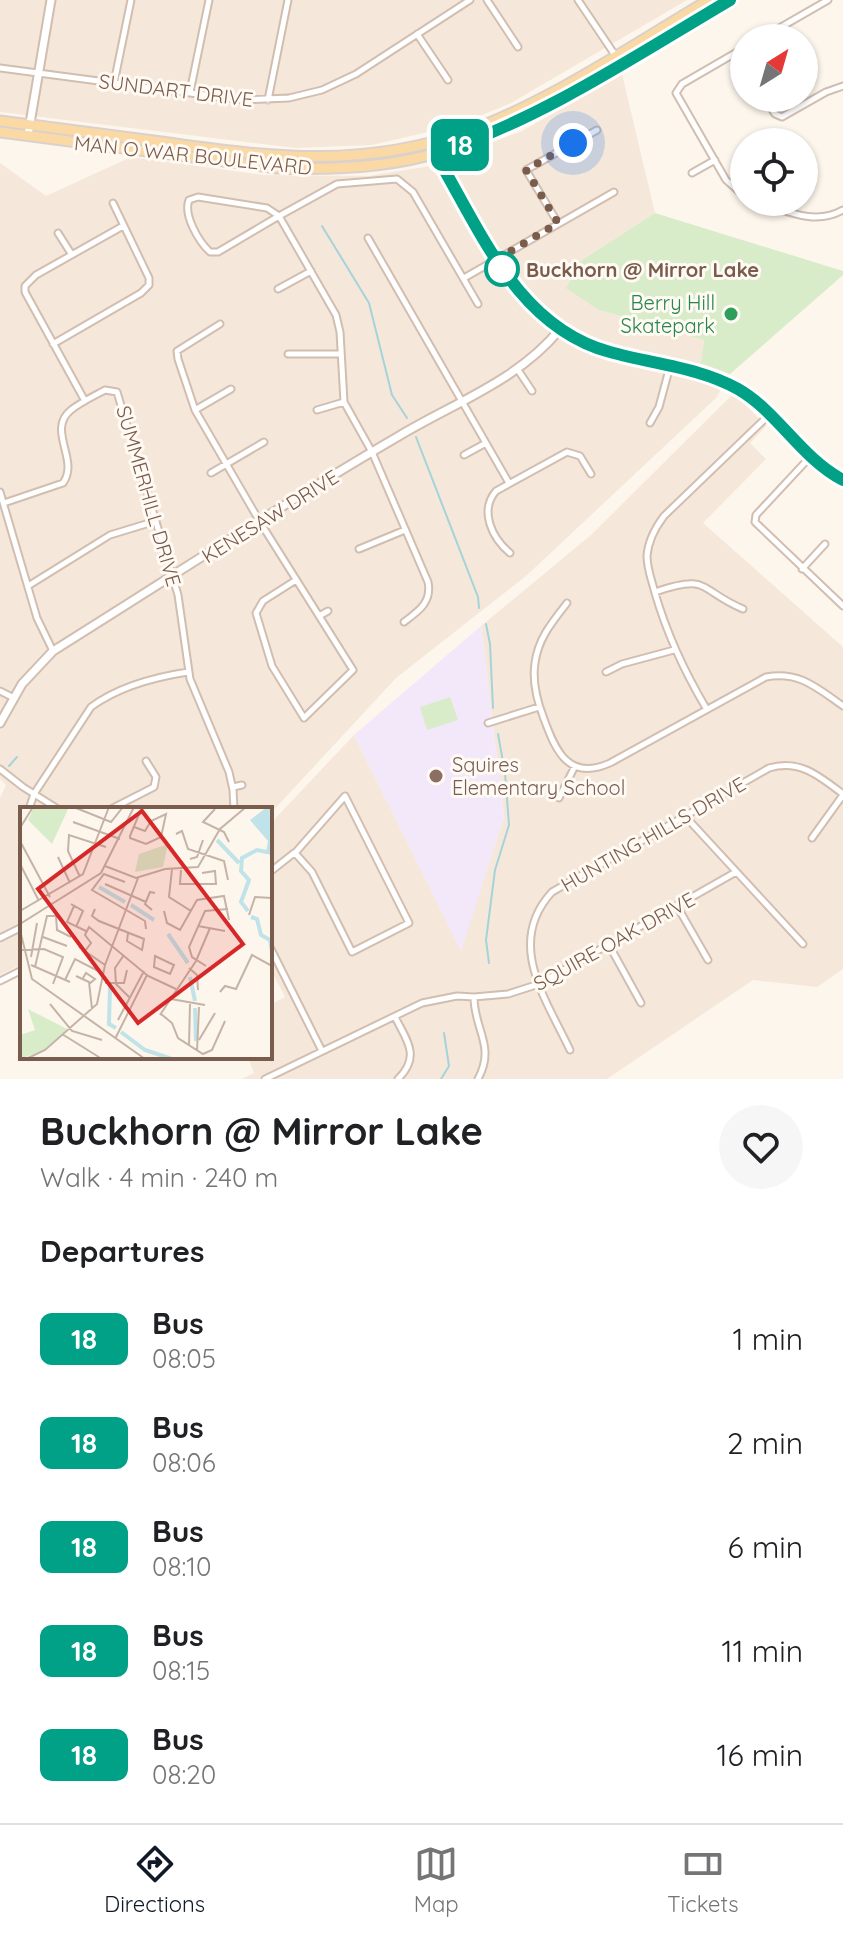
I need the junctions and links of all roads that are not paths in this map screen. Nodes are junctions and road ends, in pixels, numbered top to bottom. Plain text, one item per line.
1 (51, 0) edge
2 (131, 0) edge
3 (209, 0) edge
4 (288, 0) edge
5 (470, 0) edge
6 (487, 0) edge
7 (578, 0) edge
8 (709, 0) edge
9 (730, 0) edge
10 (828, 0) edge
11 (786, 24) edge
12 (417, 34) junction
13 (518, 47) dead end
14 (730, 56) edge
15 (618, 60) junction
16 (0, 68) edge
17 (37, 73) junction
18 (448, 80) dead end
19 (114, 83) junction
20 (843, 86) edge
21 (190, 92) junction
22 (818, 97) edge
23 (268, 100) junction
24 (774, 112) edge
25 (792, 112) edge
26 (0, 121) edge
27 (29, 130) junction
28 (597, 130) dead end
29 (0, 132) edge
30 (435, 142) junction
31 (438, 153) junction
32 (715, 160) junction
33 (692, 173) dead end
34 (730, 184) edge
35 (614, 192) dead end
36 (113, 203) dead end
37 (843, 210) edge
38 (279, 216) junction
39 (808, 216) edge
40 (558, 223) junction
41 (123, 226) junction
42 (58, 233) dead end
43 (368, 238) dead end
44 (72, 255) junction
45 (496, 260) junction
46 (311, 271) junction
47 (464, 278) junction
48 (278, 289) dead end
49 (478, 304) dead end
50 (220, 324) dead end
51 (560, 329) junction
52 (53, 344) junction
53 (288, 354) dead end
54 (340, 354) junction
55 (670, 366) junction
56 (518, 370) junction
57 (231, 389) dead end
58 (532, 391) dead end
59 (463, 400) junction
60 (85, 401) junction
61 (344, 402) junction
62 (195, 410) junction
63 (317, 410) dead end
64 (769, 415) junction
65 (650, 423) dead end
66 (264, 442) dead end
67 (486, 443) junction
68 (372, 452) junction
69 (464, 455) dead end
70 (810, 457) junction
71 (227, 464) junction
72 (211, 473) dead end
73 (591, 474) dead end
74 (843, 480) edge
75 (509, 483) junction
76 (0, 492) edge
77 (4, 503) junction
78 (156, 521) junction
79 (260, 522) junction
80 (405, 530) junction
81 (825, 544) dead end
82 (359, 549) dead end
83 (510, 553) dead end
84 (802, 569) junction
85 (173, 577) junction
86 (296, 580) junction
87 (28, 586) junction
88 (655, 592) junction
89 (567, 603) dead end
90 (843, 606) edge
91 (743, 609) dead end
92 (328, 611) dead end
93 (319, 616) junction
94 (404, 622) dead end
95 (674, 650) junction
96 (53, 651) junction
97 (188, 672) junction
98 (606, 672) dead end
99 (0, 691) edge
100 (14, 698) junction
101 (843, 706) edge
102 (539, 707) junction
103 (706, 708) junction
104 (0, 723) edge
105 (488, 723) dead end
106 (146, 761) dead end
107 (575, 766) junction
108 (0, 769) edge
109 (242, 785) dead end
110 (233, 787) junction
111 (34, 794) junction
112 (843, 794) edge
113 (559, 798) dead end
114 (30, 807) edge
115 (55, 807) edge
116 (115, 807) edge
117 (234, 807) edge
118 (685, 816) junction
119 (812, 838) dead end
120 (295, 853) junction
121 (272, 870) edge
122 (736, 872) junction
123 (677, 906) junction
124 (20, 928) edge
125 (0, 938) edge
126 (803, 944) dead end
127 (609, 945) junction
128 (272, 951) edge
129 (708, 960) dead end
130 (20, 971) edge
131 (0, 981) edge
132 (539, 984) junction
133 (474, 997) junction
134 (641, 1003) dead end
135 (395, 1017) junction
136 (570, 1050) dead end
137 (322, 1051) junction
138 (265, 1079) edge
139 (398, 1079) edge
140 (478, 1079) edge

1 - 17 street
2 - 19 street
3 - 21 street
4 - 23 street
5 - 12 street, SUNDART DRIVE
6 - 13 street
7 - 15 street
8 - 15 main road, MAN O WAR BOULEVARD
9 - 15 main road, MAN O WAR BOULEVARD
10 - 11 street
12 - 18 street
12 - 23 street, SUNDART DRIVE
14 - 32 street
15 - 30 main road, MAN O WAR BOULEVARD
15 - 31 main road, MAN O WAR BOULEVARD
16 - 17 street, SUNDART DRIVE
17 - 19 street, SUNDART DRIVE
17 - 27 street
19 - 21 street, SUNDART DRIVE
20 - 22 street
21 - 23 street, SUNDART DRIVE
24 - 25 street
26 - 27 main road, MAN O WAR BOULEVARD
27 - 29 main road, MAN O WAR BOULEVARD
27 - 30 main road, MAN O WAR BOULEVARD
27 - 31 main road, MAN O WAR BOULEVARD
28 - 40 street
30 - 31 street
31 - 45 street
32 - 33 street
32 - 34 street
35 - 40 street
36 - 41 street
37 - 39 street
38 - 38 street
38 - 46 street
38 - 47 street
40 - 45 street
41 - 44 street
41 - 52 street
42 - 44 street
43 - 59 street
44 - 52 street
45 - 47 street
45 - 51 street
46 - 48 street
46 - 54 street
47 - 49 street
50 - 62 street
51 - 55 street
51 - 56 street, KENESAW DRIVE
52 - 60 street
53 - 54 street
54 - 61 street
55 - 64 street
55 - 65 street
56 - 58 street
56 - 59 street, KENESAW DRIVE
57 - 62 street
59 - 67 street
59 - 68 street, KENESAW DRIVE
60 - 77 street, SUMMERHILL DRIVE
60 - 78 street, SUMMERHILL DRIVE
61 - 63 street
61 - 68 street
62 - 71 street
64 - 70 street
64 - 88 street
66 - 71 street
67 - 69 street
67 - 75 street
68 - 79 street, KENESAW DRIVE
68 - 80 street
70 - 74 street
70 - 84 street
71 - 72 street
71 - 79 street
73 - 75 street
75 - 83 street
76 - 77 street
77 - 87 street
78 - 85 street, SUMMERHILL DRIVE
78 - 87 street
79 - 85 street, KENESAW DRIVE
79 - 86 street
80 - 82 street
80 - 94 street
81 - 84 street
84 - 90 street
85 - 96 street, KENESAW DRIVE
85 - 97 street, SUMMERHILL DRIVE
86 - 93 street
86 - 93 street
87 - 96 street
88 - 91 street
88 - 95 street
89 - 102 street
92 - 93 street
95 - 98 street
95 - 103 street
96 - 100 street, KENESAW DRIVE
97 - 110 street, SUMMERHILL DRIVE
97 - 111 street
99 - 100 street
100 - 104 street, KENESAW DRIVE
101 - 103 street
102 - 105 street
102 - 107 street
103 - 107 street
106 - 116 street
107 - 113 street
108 - 111 street
109 - 110 street
110 - 117 street, SUMMERHILL DRIVE
111 - 114 street
111 - 115 street
112 - 118 street, HUNTING HILLS DRIVE
112 - 119 street
118 - 122 street
118 - 132 street, HUNTING HILLS DRIVE
120 - 120 street
120 - 121 street
122 - 123 street, SQUIRE OAK DRIVE
122 - 126 street
123 - 127 street, SQUIRE OAK DRIVE
123 - 129 street
124 - 125 street
127 - 132 street, SQUIRE OAK DRIVE
127 - 134 street
128 - 137 street
130 - 131 street
132 - 133 street, SQUIRE OAK DRIVE
132 - 136 street, HUNTING HILLS DRIVE
133 - 135 street, SQUIRE OAK DRIVE
133 - 140 street
135 - 137 street, SQUIRE OAK DRIVE
135 - 139 street
137 - 138 street, SQUIRE OAK DRIVE

